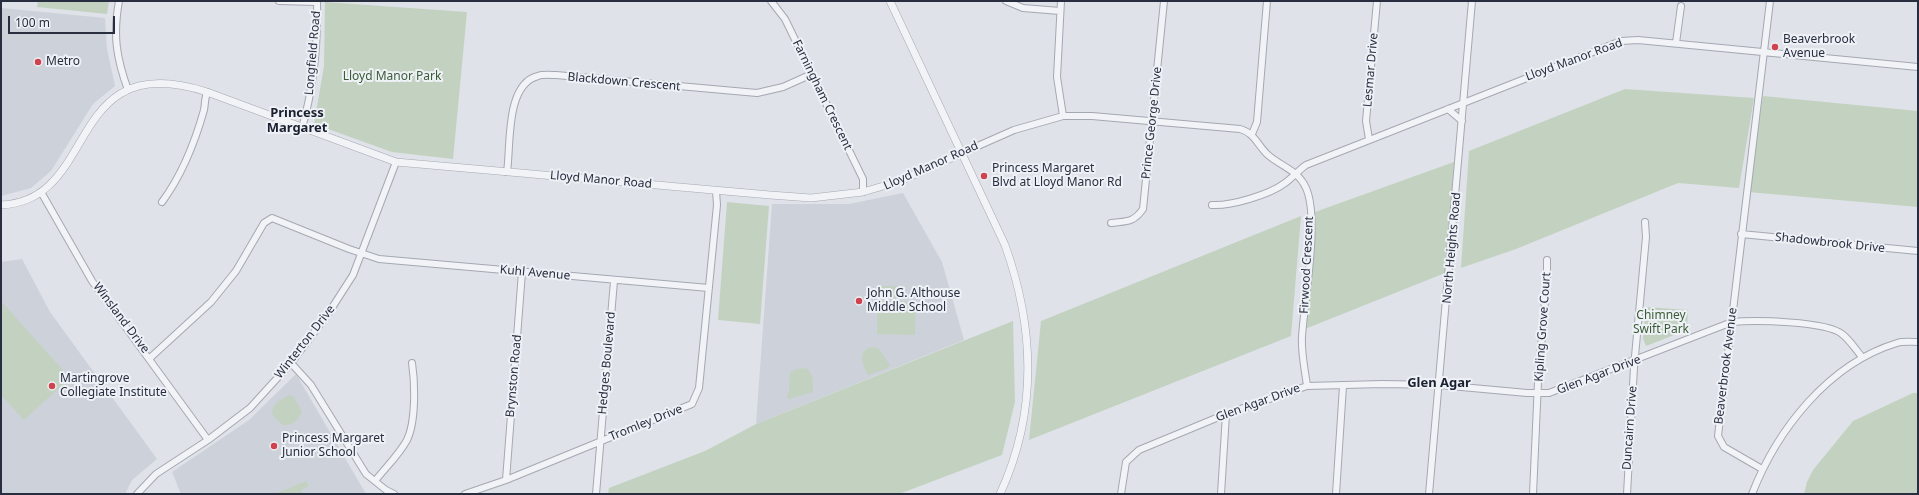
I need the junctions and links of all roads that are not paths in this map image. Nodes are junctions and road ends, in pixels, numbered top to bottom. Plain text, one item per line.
1 (119, 1) edge
2 (280, 1) edge
3 (771, 1) edge
4 (890, 1) edge
5 (1006, 1) edge
6 (1061, 1) edge
7 (1164, 1) edge
8 (1267, 1) edge
9 (1377, 1) edge
10 (1472, 1) edge
11 (1770, 1) edge
12 (317, 2) edge
13 (1681, 6) dead end
14 (1060, 11) junction
15 (1676, 43) junction
16 (1764, 52) junction
17 (1918, 67) edge
18 (812, 74) junction
19 (128, 90) junction
20 (207, 92) junction
21 (1463, 102) junction
22 (1448, 109) junction
23 (1064, 116) junction
24 (1462, 121) junction
25 (1151, 122) junction
26 (302, 128) junction
27 (1252, 134) junction
28 (1369, 139) junction
29 (962, 153) junction
30 (396, 162) junction
31 (507, 172) junction
32 (1296, 173) junction
33 (716, 191) junction
34 (42, 192) junction
35 (863, 192) junction
36 (162, 202) dead end
37 (1, 205) edge
38 (1212, 205) dead end
39 (1111, 222) dead end
40 (1645, 222) dead end
41 (1742, 234) junction
42 (1918, 251) edge
43 (362, 254) junction
44 (1547, 260) dead end
45 (522, 272) junction
46 (614, 280) junction
47 (708, 288) junction
48 (1732, 322) junction
49 (1918, 342) edge
50 (1862, 357) junction
51 (150, 358) junction
52 (1634, 361) junction
53 (291, 363) junction
54 (412, 363) dead end
55 (1440, 385) junction
56 (1307, 386) junction
57 (1343, 386) junction
58 (1538, 394) junction
59 (1226, 414) junction
60 (208, 440) junction
61 (600, 442) junction
62 (1762, 469) junction
63 (506, 480) junction
64 (375, 481) junction
65 (137, 494) edge
66 (394, 494) edge
67 (465, 494) edge
68 (596, 494) edge
69 (1000, 494) edge
70 (1121, 494) edge
71 (1221, 494) edge
72 (1336, 494) edge
73 (1430, 494) edge
74 (1533, 494) edge
75 (1627, 494) edge
76 (1752, 494) edge

1 - 19 street
2 - 12 street
3 - 18 street, Farningham Crescent
4 - 29 street
5 - 14 street
6 - 14 street
7 - 25 street, Prince George Drive
8 - 27 street
9 - 28 street, Lesmar Drive
10 - 21 street, North Heights Road
11 - 16 street, Beaverbrook Avenue
12 - 26 street, Longfield Road
13 - 15 street
14 - 23 street
15 - 16 street, Lloyd Manor Road
15 - 21 street, Lloyd Manor Road
16 - 17 street, Lloyd Manor Road
16 - 41 street, Beaverbrook Avenue
18 - 31 street, Blackdown Crescent
18 - 35 street, Farningham Crescent
19 - 20 street, Lloyd Manor Road
19 - 34 street, Lloyd Manor Road
20 - 26 street, Lloyd Manor Road
20 - 36 street
21 - 22 street, Lloyd Manor Road
21 - 24 street, North Heights Road
22 - 24 street
22 - 28 street, Lloyd Manor Road
23 - 25 street, Lloyd Manor Road
23 - 29 street, Lloyd Manor Road
24 - 55 street, North Heights Road
25 - 27 street, Lloyd Manor Road
25 - 39 street, Prince George Drive
26 - 30 street, Lloyd Manor Road
27 - 32 street, Firwood Crescent
28 - 32 street, Lloyd Manor Road
29 - 35 street, Lloyd Manor Road
29 - 69 street
30 - 31 street, Lloyd Manor Road
30 - 43 street, Winterton Drive
31 - 33 street, Lloyd Manor Road
32 - 38 street, Lloyd Manor Road
32 - 56 street, Firwood Crescent
33 - 35 street, Lloyd Manor Road
33 - 47 street, Tromley Drive
34 - 37 street, Lloyd Manor Road
34 - 51 street, Winsland Drive
40 - 52 street, Duncairn Drive
41 - 42 street, Shadowbrook Drive
41 - 48 street, Beaverbrook Avenue
43 - 45 street, Kuhl Avenue
43 - 51 street, Kuhl Avenue
43 - 53 street, Winterton Drive
44 - 58 street, Kipling Grove Court
45 - 46 street, Kuhl Avenue
45 - 63 street, Brynston Road
46 - 47 street, Kuhl Avenue
46 - 61 street, Hedges Boulevard
47 - 61 street, Tromley Drive
48 - 50 street, Glen Agar Drive
48 - 52 street, Glen Agar Drive
48 - 62 street, Beaverbrook Avenue
49 - 50 street
50 - 62 street
51 - 60 street, Winsland Drive
52 - 58 street, Glen Agar Drive
52 - 75 street, Duncairn Drive
53 - 60 street, Winterton Drive
53 - 64 street
54 - 64 street
55 - 57 street, Glen Agar Drive
55 - 58 street, Glen Agar Drive
55 - 73 street, North Heights Road
56 - 57 street, Glen Agar Drive
56 - 59 street, Glen Agar Drive
57 - 72 street
58 - 74 street, Kipling Grove Court
59 - 70 street, Glen Agar Drive
59 - 71 street
60 - 65 street, Winterton Drive
61 - 63 street, Tromley Drive
61 - 68 street, Hedges Boulevard
62 - 76 street
63 - 67 street, Tromley Drive
64 - 66 street

